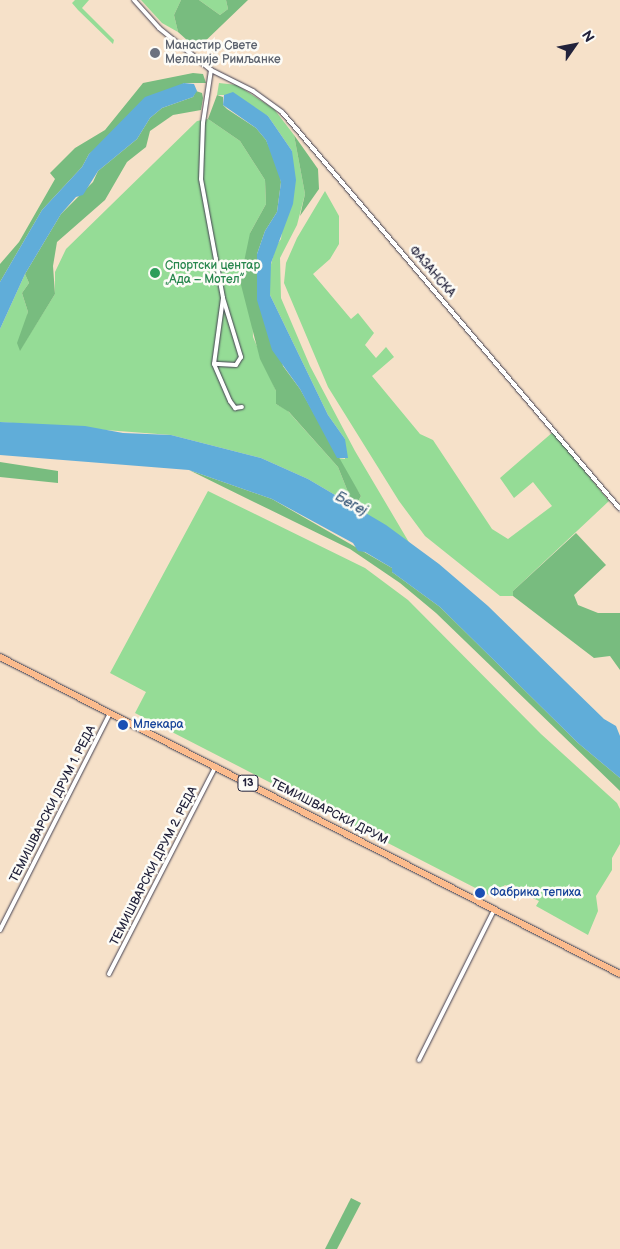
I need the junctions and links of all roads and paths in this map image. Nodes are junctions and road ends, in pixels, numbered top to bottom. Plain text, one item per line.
1 (134, 0) edge
2 (211, 70) junction
3 (223, 298) junction
4 (214, 364) junction
5 (242, 407) dead end
6 (620, 509) edge
7 (0, 657) edge
8 (110, 713) junction
9 (216, 766) junction
10 (494, 910) junction
11 (0, 930) edge
12 (109, 974) dead end
13 (620, 974) edge
14 (419, 1060) dead end

1 - 2 street, ФАЗАНСКА
2 - 3 street
2 - 6 street, ФАЗАНСКА
3 - 4 street
3 - 4 street
4 - 5 street
7 - 8 main road, ТЕМИШВАРСКИ ДРУМ / 13
8 - 9 main road, ТЕМИШВАРСКИ ДРУМ / 13
8 - 11 street, ТЕМИШВАРСКИ ДРУМ 1. РЕДА
9 - 10 main road, ТЕМИШВАРСКИ ДРУМ / 13
9 - 12 street, ТЕМИШВАРСКИ ДРУМ 2. РЕДА
10 - 13 main road, ТЕМИШВАРСКИ ДРУМ / 13
10 - 14 street

